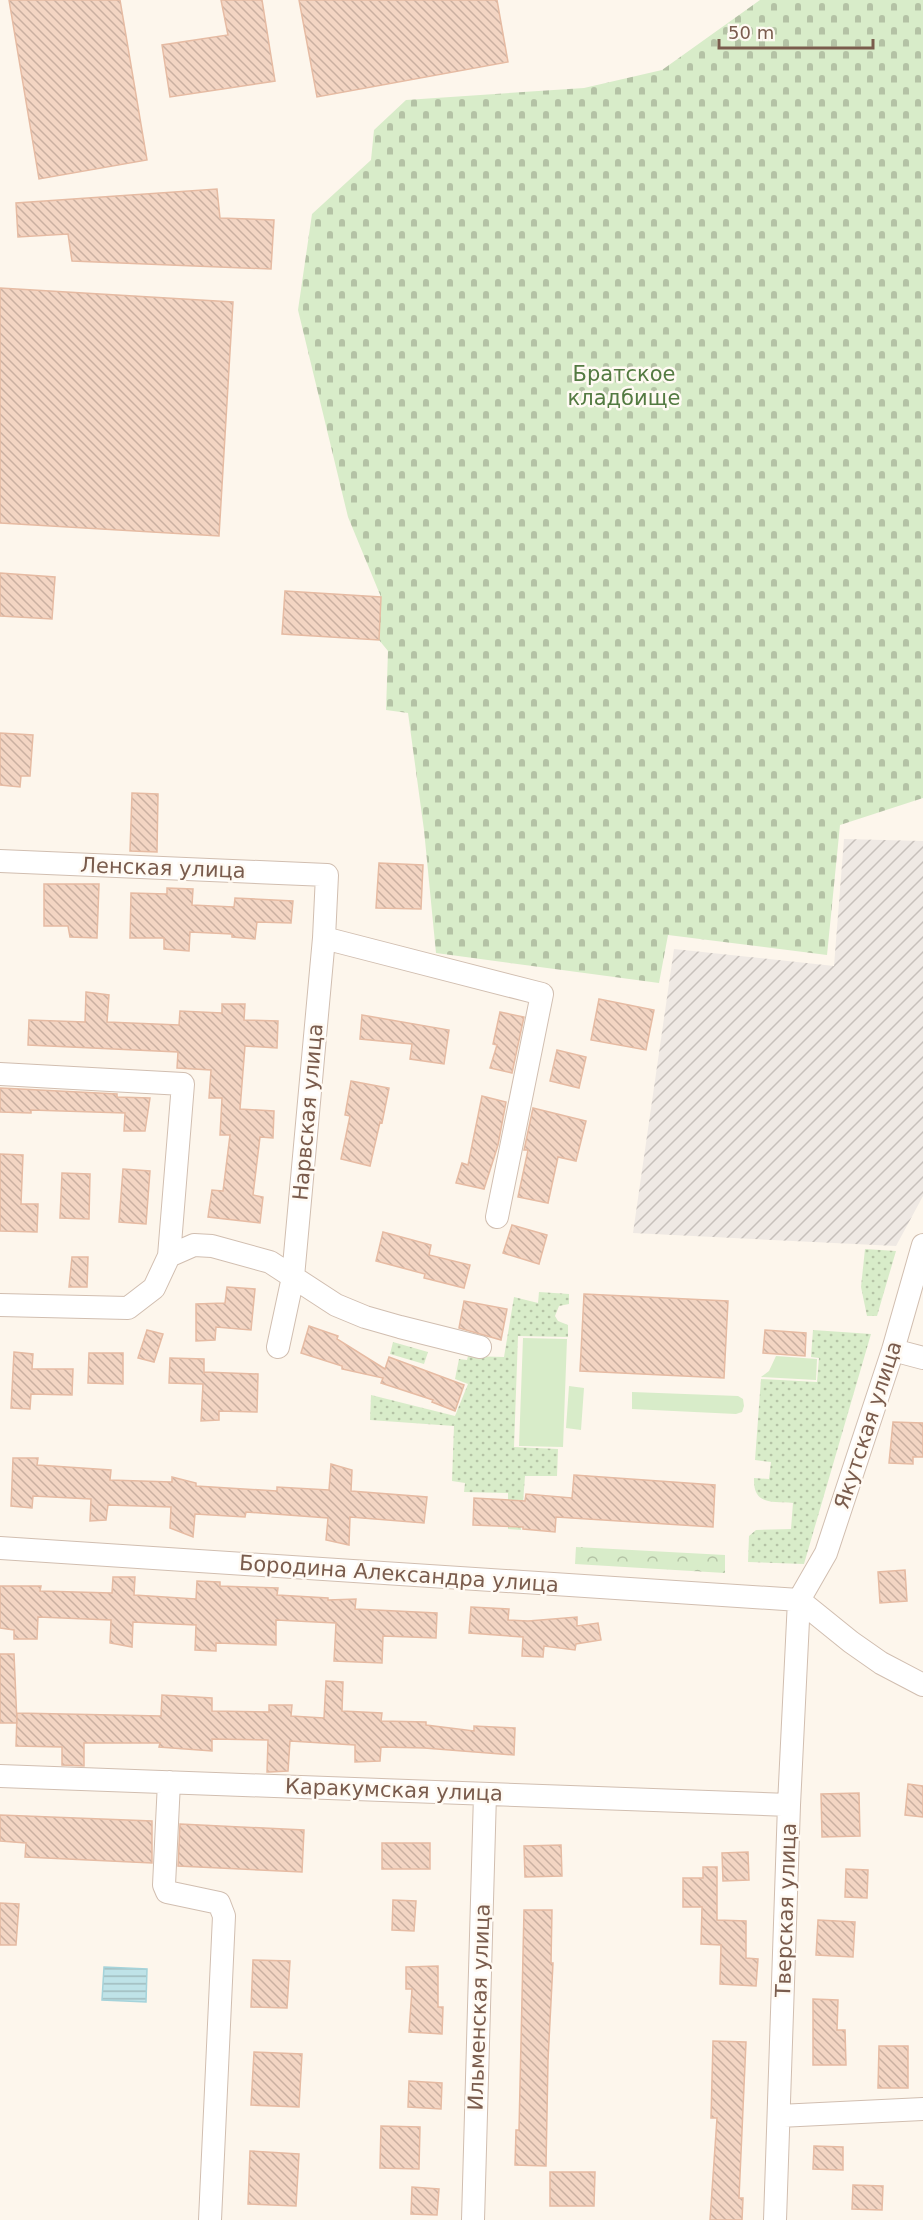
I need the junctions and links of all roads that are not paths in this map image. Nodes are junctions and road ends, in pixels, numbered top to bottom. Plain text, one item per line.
1 (0, 861) edge
2 (327, 875) joint
3 (324, 938) junction
4 (0, 1074) edge
5 (497, 1217) dead end
6 (923, 1245) edge
7 (169, 1256) junction
8 (292, 1277) junction
9 (0, 1305) edge
10 (278, 1347) dead end
11 (480, 1347) dead end
12 (893, 1350) junction
13 (923, 1358) edge
14 (0, 1548) edge
15 (799, 1600) junction
16 (923, 1685) edge
17 (0, 1776) edge
18 (169, 1782) junction
19 (485, 1794) junction
20 (789, 1805) junction
21 (923, 2109) edge
22 (780, 2116) junction
23 (210, 2220) edge
24 (474, 2220) edge
25 (775, 2220) edge

1 - 2 street, Ленская улица
2 - 3 street, Нарвская улица
3 - 5 street
3 - 8 street, Нарвская улица
4 - 7 street
6 - 12 street, Якутская улица
7 - 8 street
7 - 9 street
8 - 10 street, Нарвская улица
8 - 11 street
12 - 13 street
12 - 15 street, Якутская улица
14 - 15 street, Бородина Александра улица
15 - 16 street
15 - 20 street, Тверская улица
17 - 18 street, Каракумская улица
18 - 19 street, Каракумская улица
18 - 23 street
19 - 20 street, Каракумская улица
19 - 24 street, Ильменская улица
20 - 22 street, Тверская улица
21 - 22 street
22 - 25 street, Тверская улица

